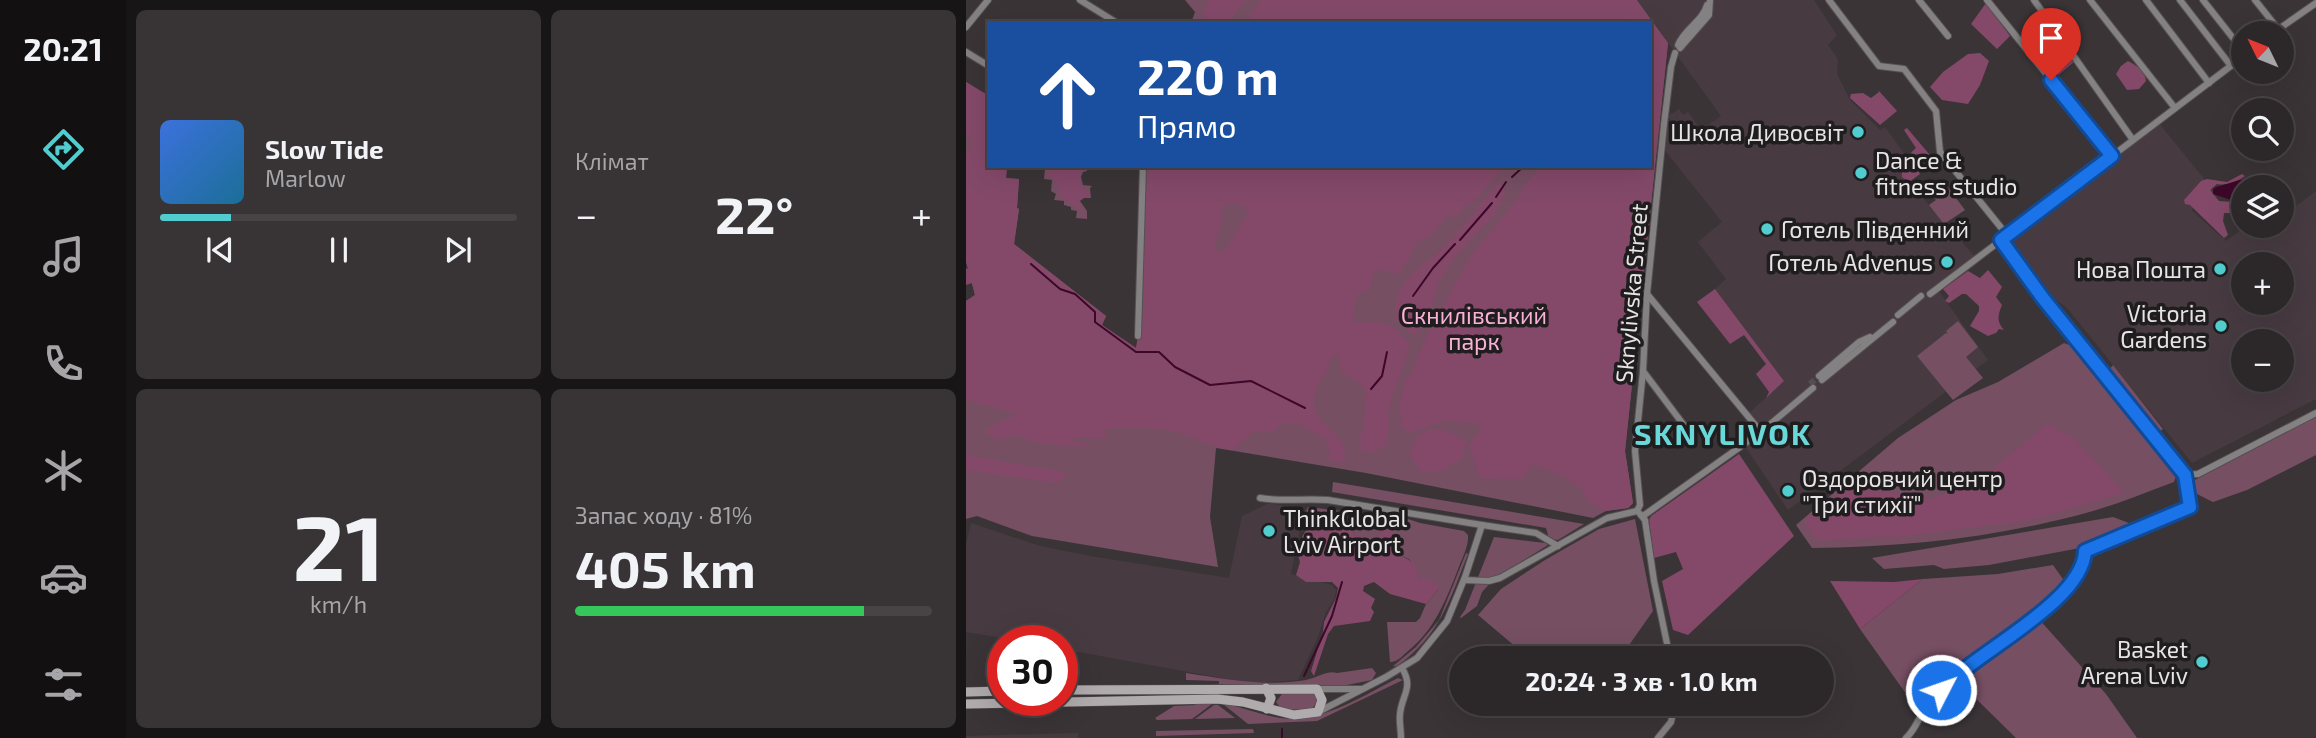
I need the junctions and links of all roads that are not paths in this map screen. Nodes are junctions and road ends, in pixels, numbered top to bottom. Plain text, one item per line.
1 (988, 0) edge
2 (1080, 0) edge
3 (1709, 0) edge
4 (1829, 0) edge
5 (1919, 0) edge
6 (1987, 0) edge
7 (2034, 0) edge
8 (2090, 0) edge
9 (2146, 0) edge
10 (2180, 0) edge
11 (2203, 0) edge
12 (2255, 0) edge
13 (2316, 3) edge
14 (1114, 21) edge
15 (2269, 21) edge
16 (2291, 21) edge
17 (966, 27) edge
18 (1948, 36) dead end
19 (2231, 37) edge
20 (966, 52) edge
21 (987, 65) edge
22 (2231, 66) joint
23 (2208, 83) junction
24 (2175, 108) junction
25 (2133, 140) junction
26 (2112, 156) junction
27 (1143, 168) edge
28 (2004, 237) junction
29 (1931, 291) dead end
30 (1647, 294) junction
31 (1922, 298) dead end
32 (1138, 336) dead end
33 (1643, 371) junction
34 (1820, 378) tunnel mouth
35 (1811, 387) tunnel mouth
36 (2316, 413) edge
37 (1761, 432) junction
38 (1692, 436) dead end
39 (2185, 475) junction
40 (1260, 498) dead end
41 (1640, 514) junction
42 (1482, 525) junction
43 (1558, 546) junction
44 (1465, 578) junction
45 (1668, 646) edge
46 (1402, 668) junction
47 (1266, 688) junction
48 (1317, 689) junction
49 (1363, 689) junction
50 (1078, 690) edge
51 (987, 691) edge
52 (966, 692) edge
53 (966, 704) edge
54 (1267, 709) junction
55 (1318, 712) junction
56 (1672, 716) edge
57 (1401, 738) edge
58 (1657, 738) edge
59 (1906, 738) edge

1 - 17 street
2 - 14 street
3 - 30 street, Sknylivska Street
4 - 28 street
5 - 18 street
6 - 26 street
7 - 25 street
8 - 24 street
9 - 23 street
10 - 22 street
11 - 19 street
12 - 15 street
13 - 16 street
20 - 21 street
22 - 23 street
23 - 24 street
24 - 25 street
25 - 26 street
26 - 28 street
27 - 32 street
28 - 29 street
28 - 39 street
30 - 33 street, Sknylivska Street
30 - 37 street
31 - 34 street
33 - 38 street
33 - 41 street, Sknylivska Street
35 - 37 street
36 - 39 street
37 - 41 street
39 - 59 street
40 - 42 street
41 - 43 street
41 - 45 street, Sknylivska Street
42 - 43 street
42 - 44 street
43 - 44 street
44 - 46 street
46 - 49 street
46 - 57 street
47 - 48 street
47 - 50 street
47 - 54 street
48 - 49 street
48 - 55 street
49 - 55 street
51 - 52 street
53 - 54 street
54 - 55 street
56 - 58 street

